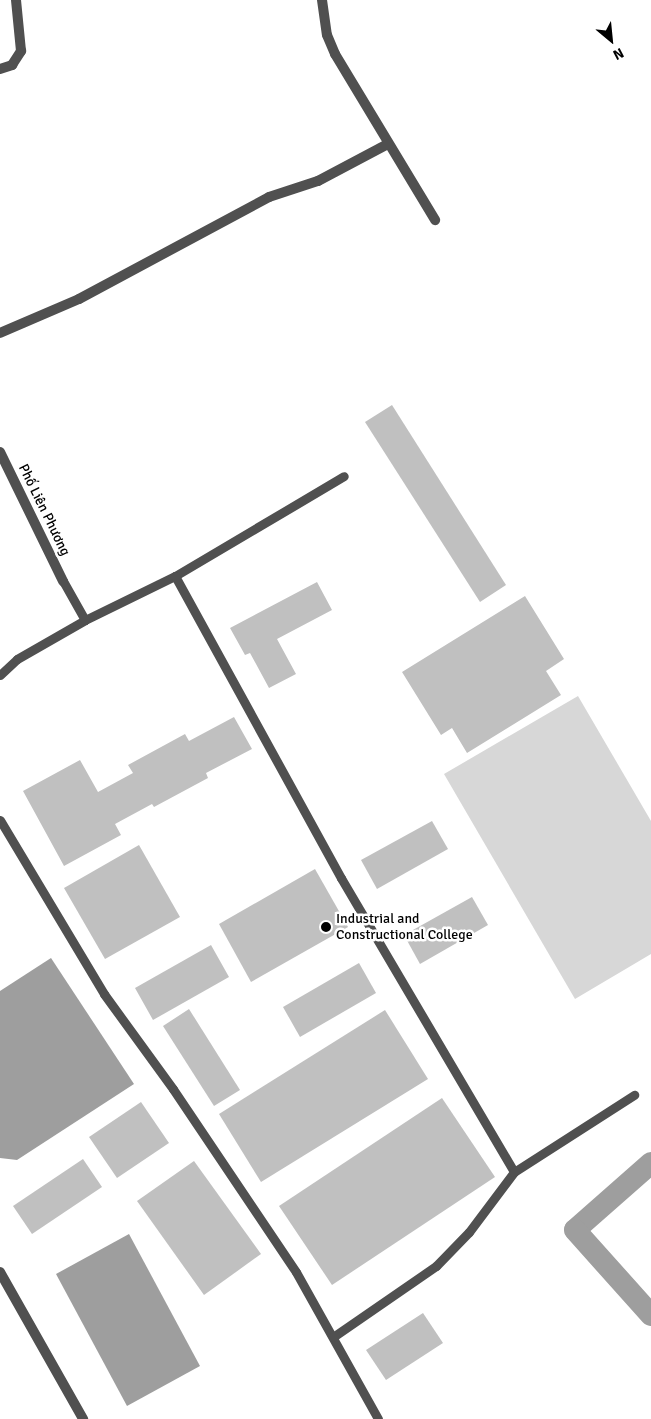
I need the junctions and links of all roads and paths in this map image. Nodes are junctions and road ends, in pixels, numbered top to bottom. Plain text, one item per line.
1 (16, 0) edge
2 (322, 0) edge
3 (0, 69) edge
4 (388, 144) junction
5 (435, 220) dead end
6 (0, 333) edge
7 (0, 452) edge
8 (344, 476) dead end
9 (175, 576) junction
10 (63, 581) joint
11 (85, 620) junction
12 (0, 674) edge
13 (0, 820) edge
14 (634, 1095) dead end
15 (514, 1172) junction
16 (0, 1272) edge
17 (333, 1337) junction
18 (83, 1419) edge
19 (378, 1419) edge

1 - 3 street
2 - 4 street
4 - 5 street
4 - 6 street
7 - 10 street, Phố Liên Phương
8 - 9 lane
9 - 11 lane
9 - 15 lane
10 - 11 lane
11 - 12 lane
13 - 17 lane
14 - 15 lane
15 - 17 lane
16 - 18 street
17 - 19 lane

